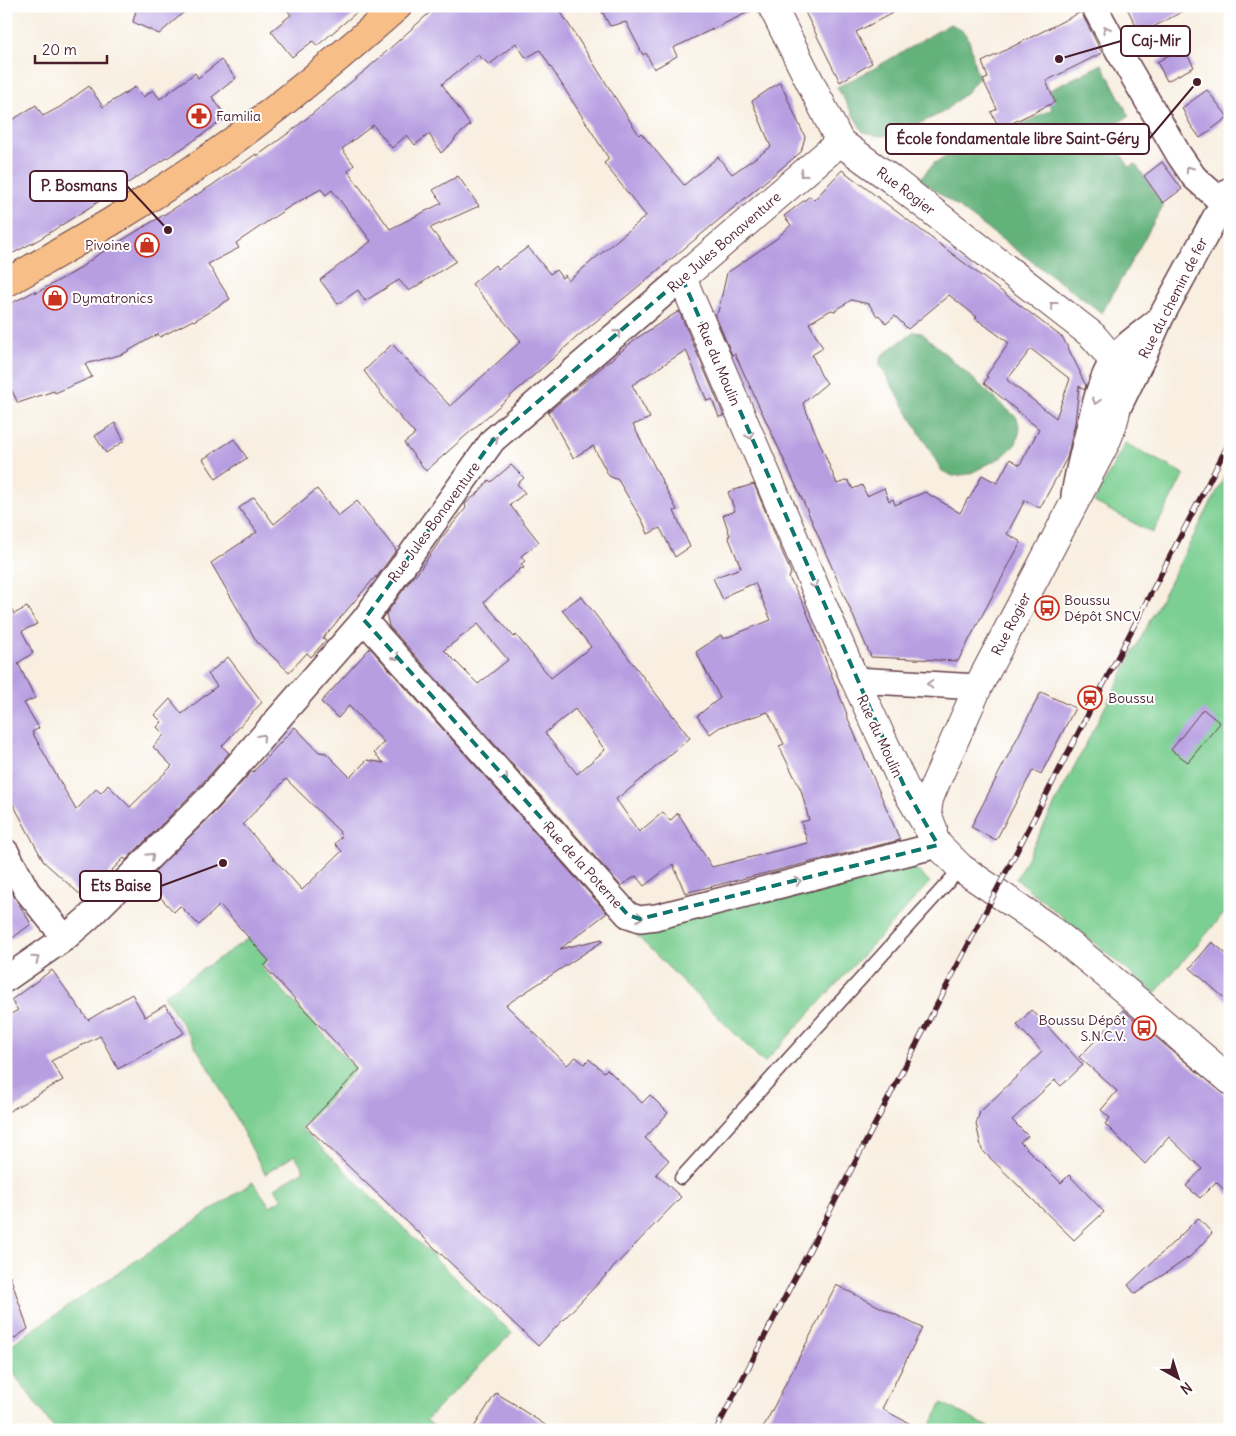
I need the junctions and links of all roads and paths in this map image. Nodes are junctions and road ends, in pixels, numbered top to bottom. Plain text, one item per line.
1 (398, 6) edge
2 (772, 6) edge
3 (1094, 6) edge
4 (840, 142) junction
5 (1226, 197) edge
6 (682, 278) junction
7 (6, 283) edge
8 (1161, 317) junction
9 (1109, 347) junction
10 (1118, 408) junction
11 (1072, 507) junction
12 (364, 620) junction
13 (854, 680) junction
14 (978, 687) junction
15 (938, 845) junction
16 (6, 852) edge
17 (962, 868) junction
18 (65, 938) junction
19 (6, 979) edge
20 (1230, 1080) edge
21 (681, 1178) dead end

1 - 7 main road
2 - 4 street, Rue Rogier
5 -> 3 street
4 -> 6 street, Rue Jules Bonaventure
9 -> 4 street, Rue Rogier
5 - 8 street, Rue du chemin de fer
12 -> 6 street, Rue Jules Bonaventure
6 -> 13 street, Rue du Moulin
8 - 9 street
8 - 10 street, Rue du chemin de fer
9 - 10 street, Rue Rogier
9 -> 11 street
10 - 11 street, Rue Rogier
11 - 14 street, Rue Rogier
12 -> 15 street, Rue de la Poterne
18 -> 12 street, Rue Jules Bonaventure
14 -> 13 street
13 - 15 street, Rue du Moulin
14 - 15 street, Rue Rogier
15 - 17 street, Rue du Moulin
16 - 18 street
17 - 20 street, Rue du Moulin
17 - 21 lane
19 -> 18 street, Rue Jules Bonaventure

